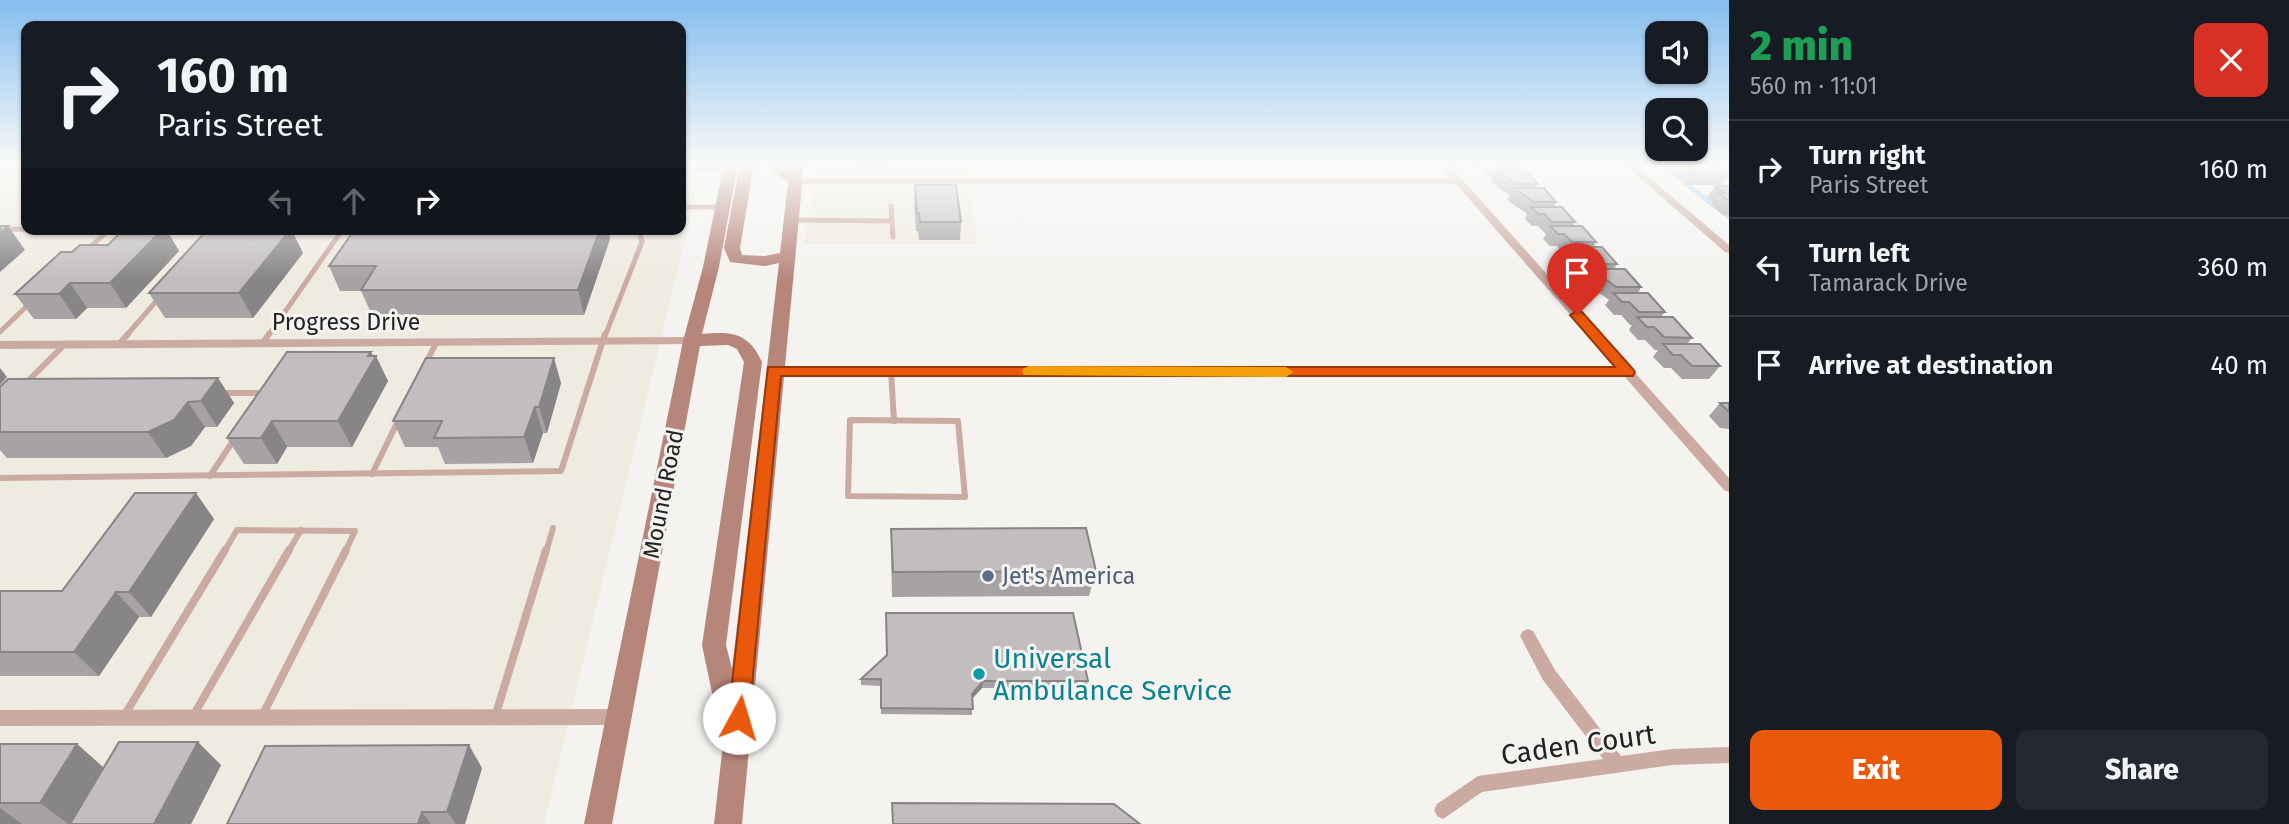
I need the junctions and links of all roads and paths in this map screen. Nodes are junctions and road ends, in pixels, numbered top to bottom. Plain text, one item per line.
1 (724, 202) edge
2 (734, 202) edge
3 (792, 202) edge
4 (1478, 202) edge
5 (1673, 202) edge
6 (686, 206) edge
7 (891, 206) dead end
8 (723, 207) junction
9 (790, 220) junction
10 (892, 221) junction
11 (0, 229) edge
12 (21, 229) edge
13 (104, 235) edge
14 (213, 235) edge
15 (338, 235) edge
16 (640, 235) edge
17 (893, 237) dead end
18 (208, 241) edge
19 (1729, 250) edge
20 (786, 256) junction
21 (79, 258) edge
22 (163, 293) edge
23 (40, 295) edge
24 (0, 332) edge
25 (692, 341) junction
26 (602, 342) junction
27 (436, 343) junction
28 (119, 344) junction
29 (262, 344) junction
30 (0, 345) edge
31 (64, 345) junction
32 (774, 371) junction
33 (891, 371) junction
34 (1628, 372) junction
35 (419, 379) edge
36 (271, 383) edge
37 (16, 393) edge
38 (209, 393) edge
39 (265, 393) junction
40 (258, 404) edge
41 (401, 414) edge
42 (894, 421) junction
43 (237, 435) edge
44 (372, 474) junction
45 (210, 476) junction
46 (0, 478) edge
47 (1729, 487) edge
48 (553, 528) dead end
49 (301, 530) junction
50 (1528, 636) dead end
51 (193, 717) junction
52 (495, 717) junction
53 (620, 717) junction
54 (0, 718) edge
55 (122, 718) junction
56 (261, 718) junction
57 (736, 744) junction
58 (1729, 755) edge
59 (1617, 764) junction
60 (1443, 810) dead end
61 (598, 824) edge
62 (728, 824) edge

1 - 8 main road, Mound Road
2 - 20 main road
3 - 9 main road
4 - 34 street
5 - 19 street
6 - 8 lane
7 - 10 lane
8 - 25 main road, Mound Road
9 - 10 lane
9 - 20 main road
10 - 17 lane
11 - 12 lane
13 - 21 lane
14 - 18 lane
15 - 29 lane
16 - 26 lane
20 - 32 main road
22 - 28 lane
23 - 24 lane
25 - 26 street, Progress Drive
25 - 53 main road, Mound Road
25 - 57 main road
26 - 27 street, Progress Drive
26 - 44 lane
27 - 29 street, Progress Drive
27 - 35 lane
28 - 29 street, Progress Drive
28 - 31 street, Progress Drive
30 - 31 street, Progress Drive
31 - 37 lane
32 - 33 street
32 - 57 main road
33 - 34 street
33 - 42 lane
34 - 47 street
36 - 39 lane
38 - 39 lane
39 - 40 lane
41 - 44 lane
42 - 42 lane
43 - 45 lane
44 - 45 lane
45 - 46 lane
48 - 52 lane
49 - 51 lane
49 - 55 lane
49 - 56 lane
50 - 59 street
51 - 55 street
51 - 56 street
52 - 53 street
52 - 56 street
53 - 61 main road, Mound Road
54 - 55 street
57 - 62 main road
58 - 59 street, Caden Court
59 - 60 street, Caden Court

